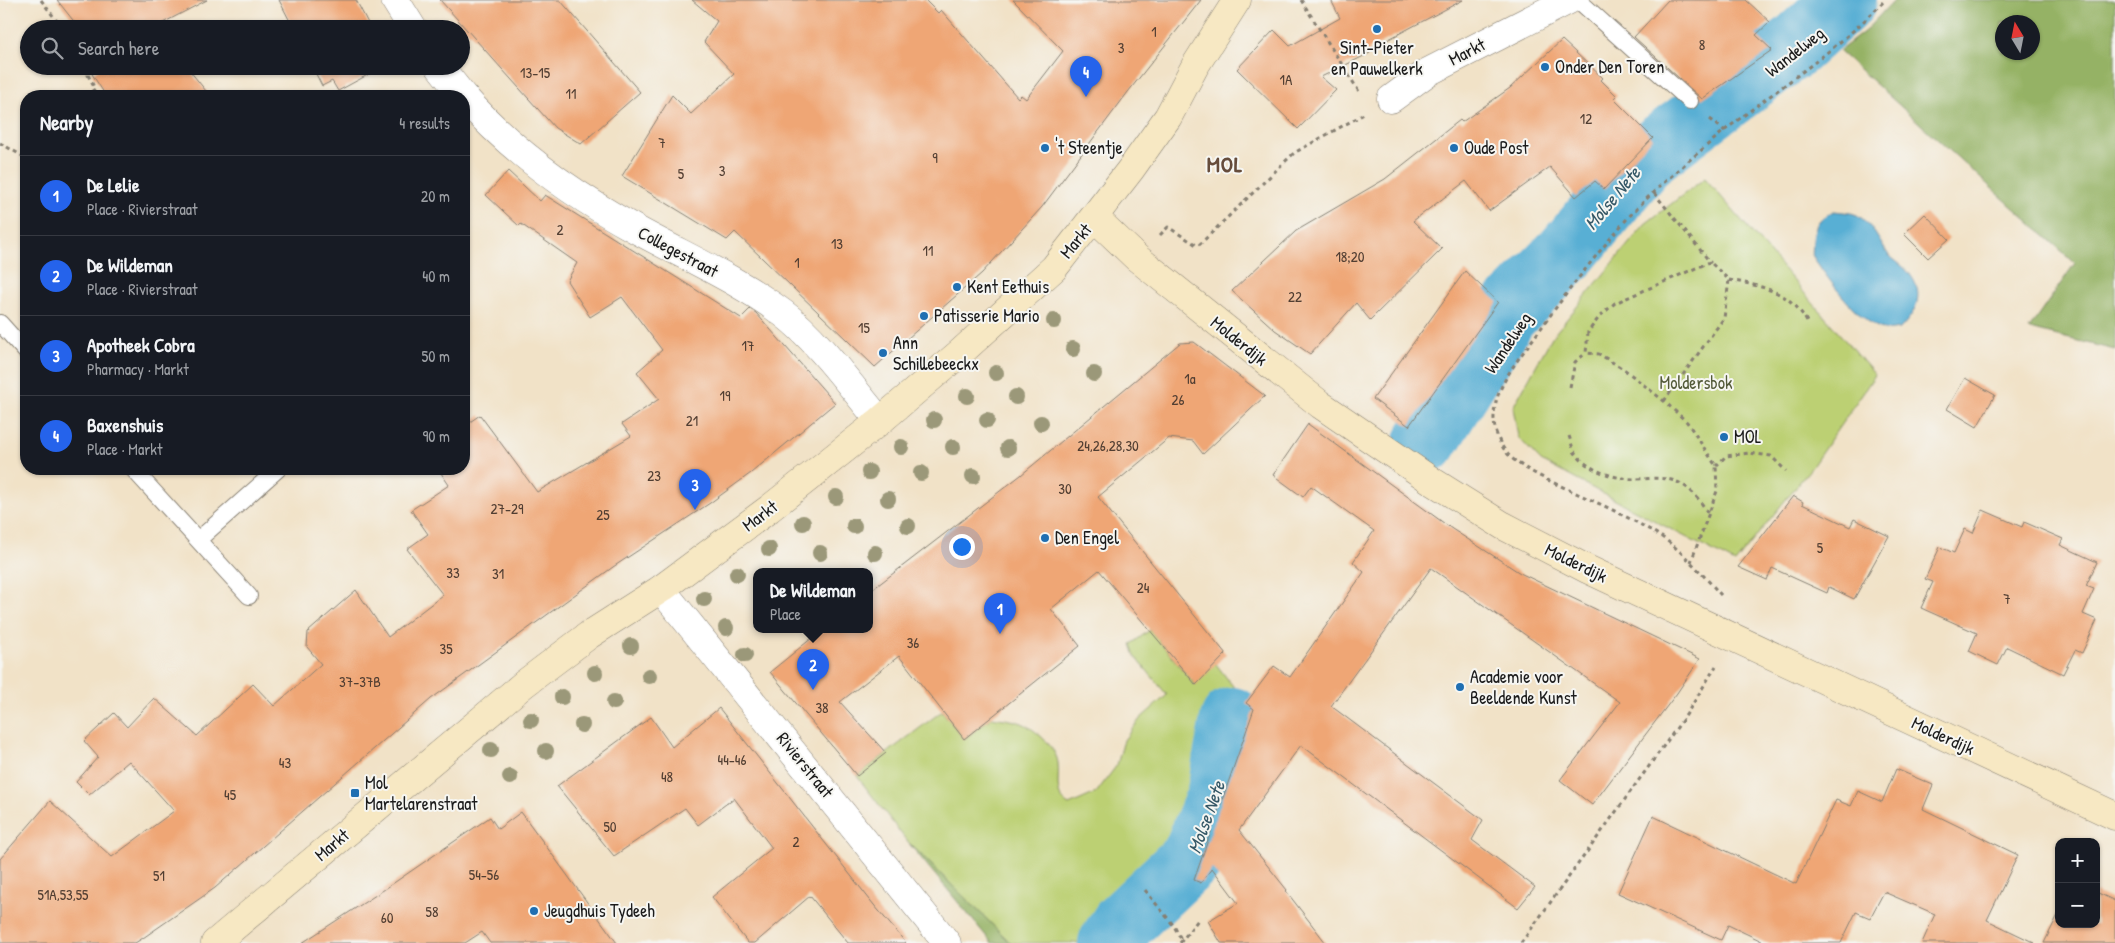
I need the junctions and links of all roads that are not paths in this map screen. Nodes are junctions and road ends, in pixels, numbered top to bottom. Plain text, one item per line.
1 (395, 0) edge
2 (1569, 0) edge
3 (1578, 0) edge
4 (1233, 7) edge
5 (407, 20) edge
6 (446, 75) edge
7 (458, 90) edge
8 (1690, 101) dead end
9 (470, 104) edge
10 (1381, 105) road end
11 (1095, 218) junction
12 (0, 323) edge
13 (20, 345) edge
14 (880, 421) junction
15 (138, 475) edge
16 (271, 475) edge
17 (198, 540) junction
18 (661, 589) junction
19 (249, 596) dead end
20 (2115, 816) edge
21 (214, 943) edge
22 (947, 943) edge

1 - 5 street
2 - 10 street, Markt
3 - 8 lane
4 - 11 main road, Markt
6 - 7 street, Collegestraat
9 - 14 street, Collegestraat
11 - 14 main road, Markt
11 - 20 main road, Molderdijk
12 - 13 lane
14 - 18 main road, Markt
15 - 17 lane
16 - 17 lane
17 - 19 lane
18 - 21 main road, Markt
18 - 22 street, Rivierstraat

